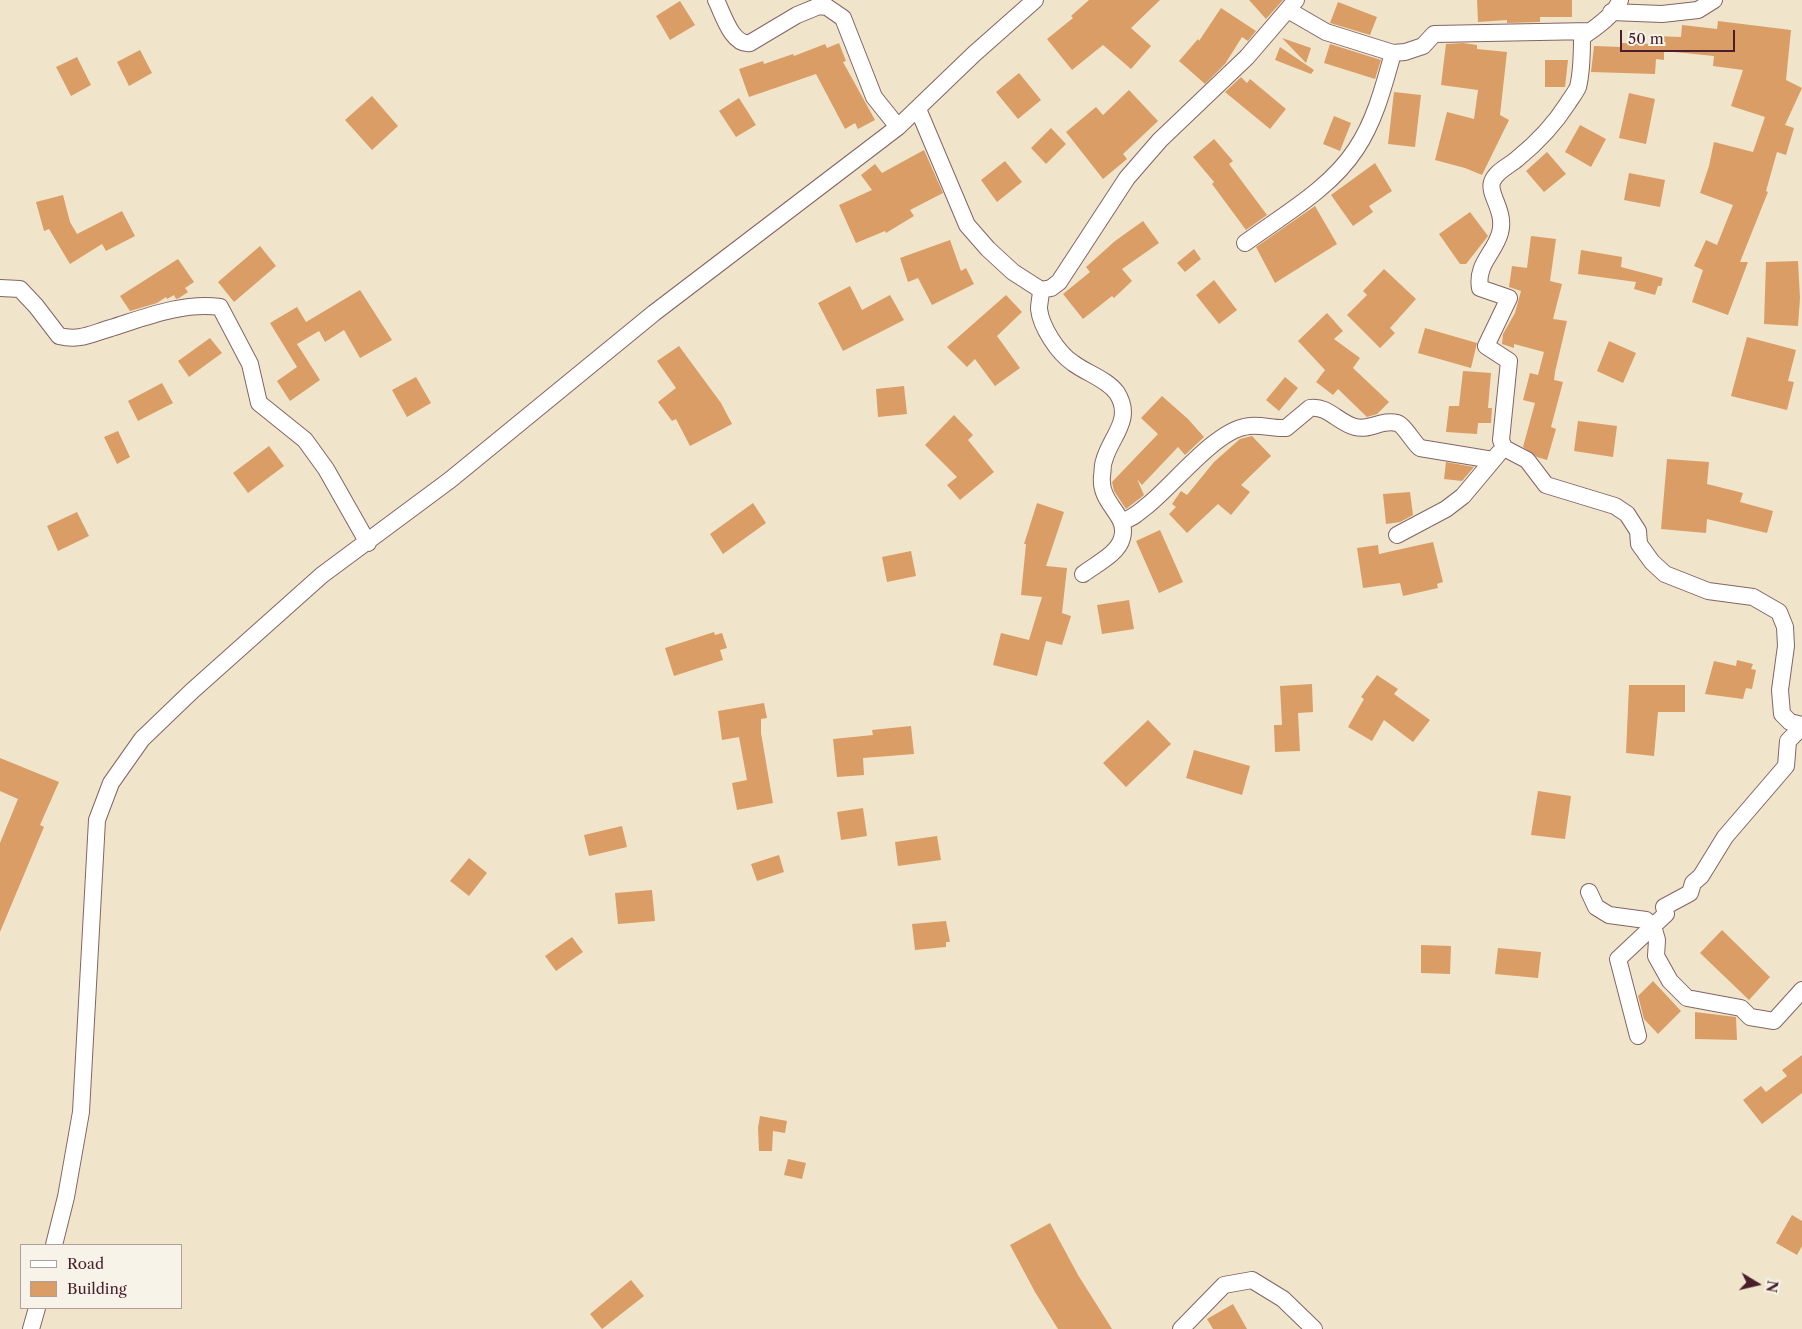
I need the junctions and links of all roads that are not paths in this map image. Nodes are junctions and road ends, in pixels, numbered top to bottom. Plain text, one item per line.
1 (716, 0) edge
2 (1035, 0) edge
3 (1714, 0) edge
4 (1292, 5) edge
5 (1615, 6) edge
6 (1591, 31) junction
7 (1393, 53) junction
8 (918, 109) junction
9 (898, 127) junction
10 (1245, 243) dead end
11 (0, 288) edge
12 (1041, 290) junction
13 (1499, 454) junction
14 (1122, 521) junction
15 (1398, 535) dead end
16 (368, 542) junction
17 (1083, 574) dead end
18 (1802, 726) edge
19 (1589, 892) dead end
20 (1653, 926) junction
21 (1802, 990) edge
22 (1638, 1036) dead end
23 (54, 1244) edge
24 (37, 1309) edge
25 (31, 1329) edge
26 (1181, 1329) edge
27 (1314, 1329) edge

1 - 9 street
2 - 8 street
3 - 5 street
4 - 7 street
4 - 12 street
5 - 6 street
6 - 7 street
6 - 13 street
7 - 10 street
8 - 9 street
8 - 12 street
9 - 16 street
11 - 16 street
12 - 14 street
13 - 14 street
13 - 15 street
13 - 18 street
14 - 17 street
16 - 23 street
18 - 20 street
19 - 20 street
20 - 21 street
20 - 22 street
24 - 25 street
26 - 27 street

